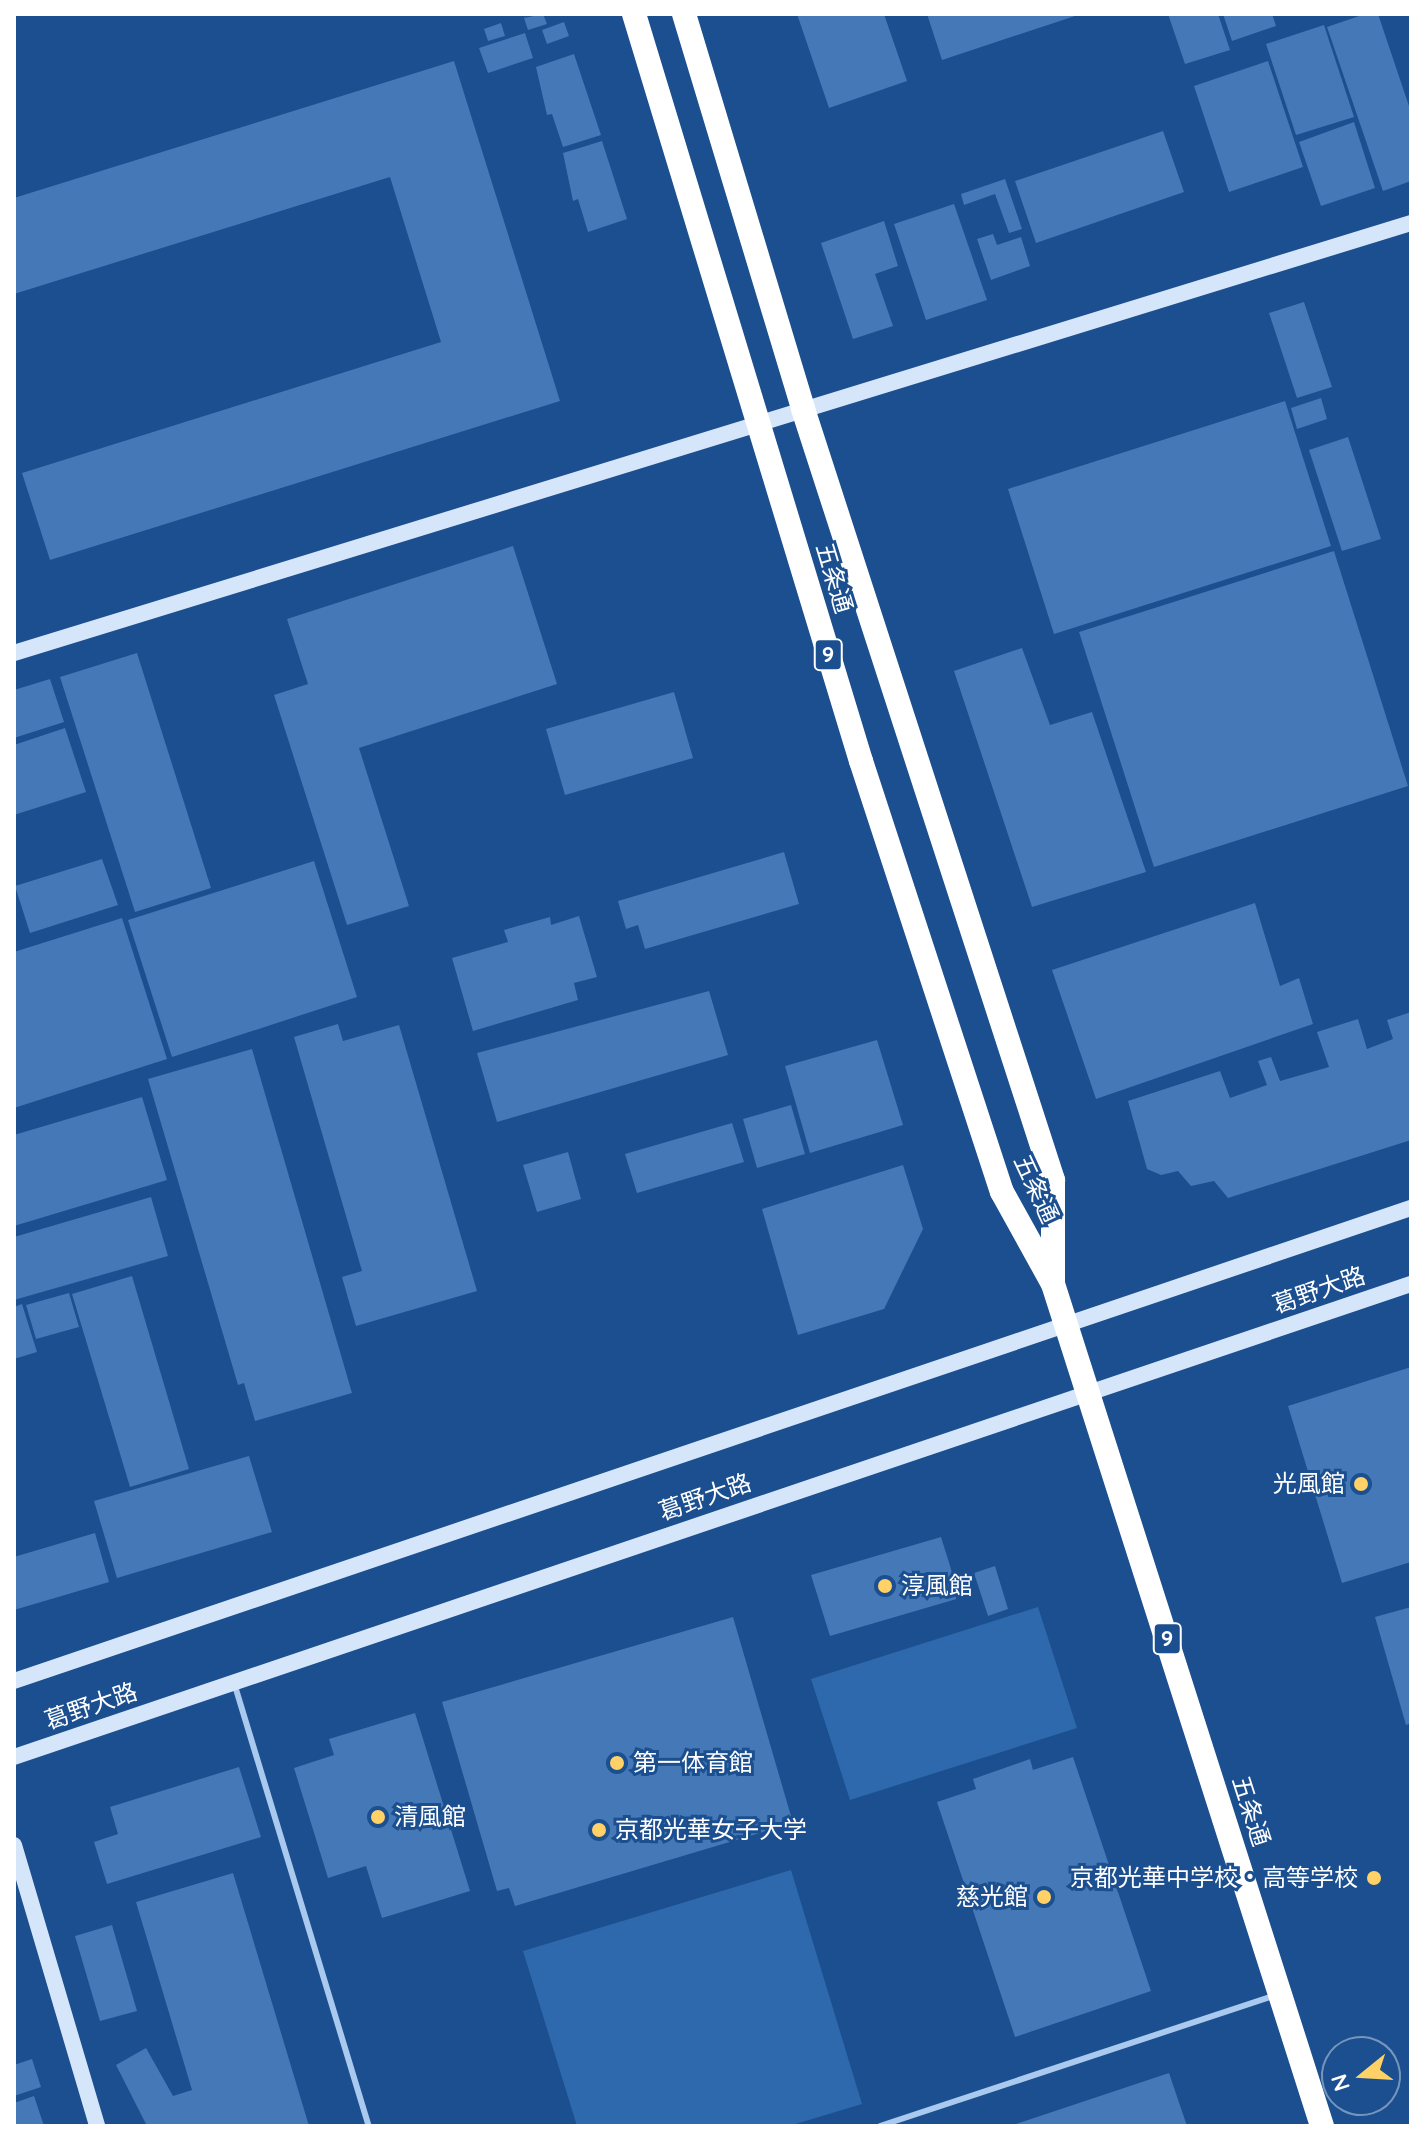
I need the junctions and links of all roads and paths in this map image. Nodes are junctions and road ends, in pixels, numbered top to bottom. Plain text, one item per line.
1 (634, 14) edge
2 (684, 14) edge
3 (1411, 223) edge
4 (803, 409) junction
5 (757, 422) junction
6 (14, 653) edge
7 (1411, 1208) edge
8 (1053, 1284) junction
9 (1411, 1284) edge
10 (1066, 1324) junction
11 (1088, 1392) junction
12 (14, 1681) edge
13 (234, 1683) junction
14 (14, 1757) edge
15 (14, 1845) edge
16 (1280, 1993) junction
17 (97, 2126) edge
18 (369, 2126) edge
19 (880, 2126) edge
20 (1322, 2126) edge

1 - 5 highway, 五条通 / 9
2 - 4 highway, 五条通 / 9
3 - 4 street
4 - 5 street
4 - 8 highway, 五条通 / 9
5 - 6 street
5 - 8 highway, 五条通 / 9
7 - 10 street, 葛野大路
8 - 10 highway, 五条通 / 9
9 - 11 street, 葛野大路
10 - 11 highway, 五条通 / 9
10 - 12 street, 葛野大路
11 - 13 street, 葛野大路
11 - 16 highway, 五条通 / 9
13 - 14 street, 葛野大路
13 - 18 lane
15 - 17 street
16 - 19 lane
16 - 20 highway, 五条通 / 9

